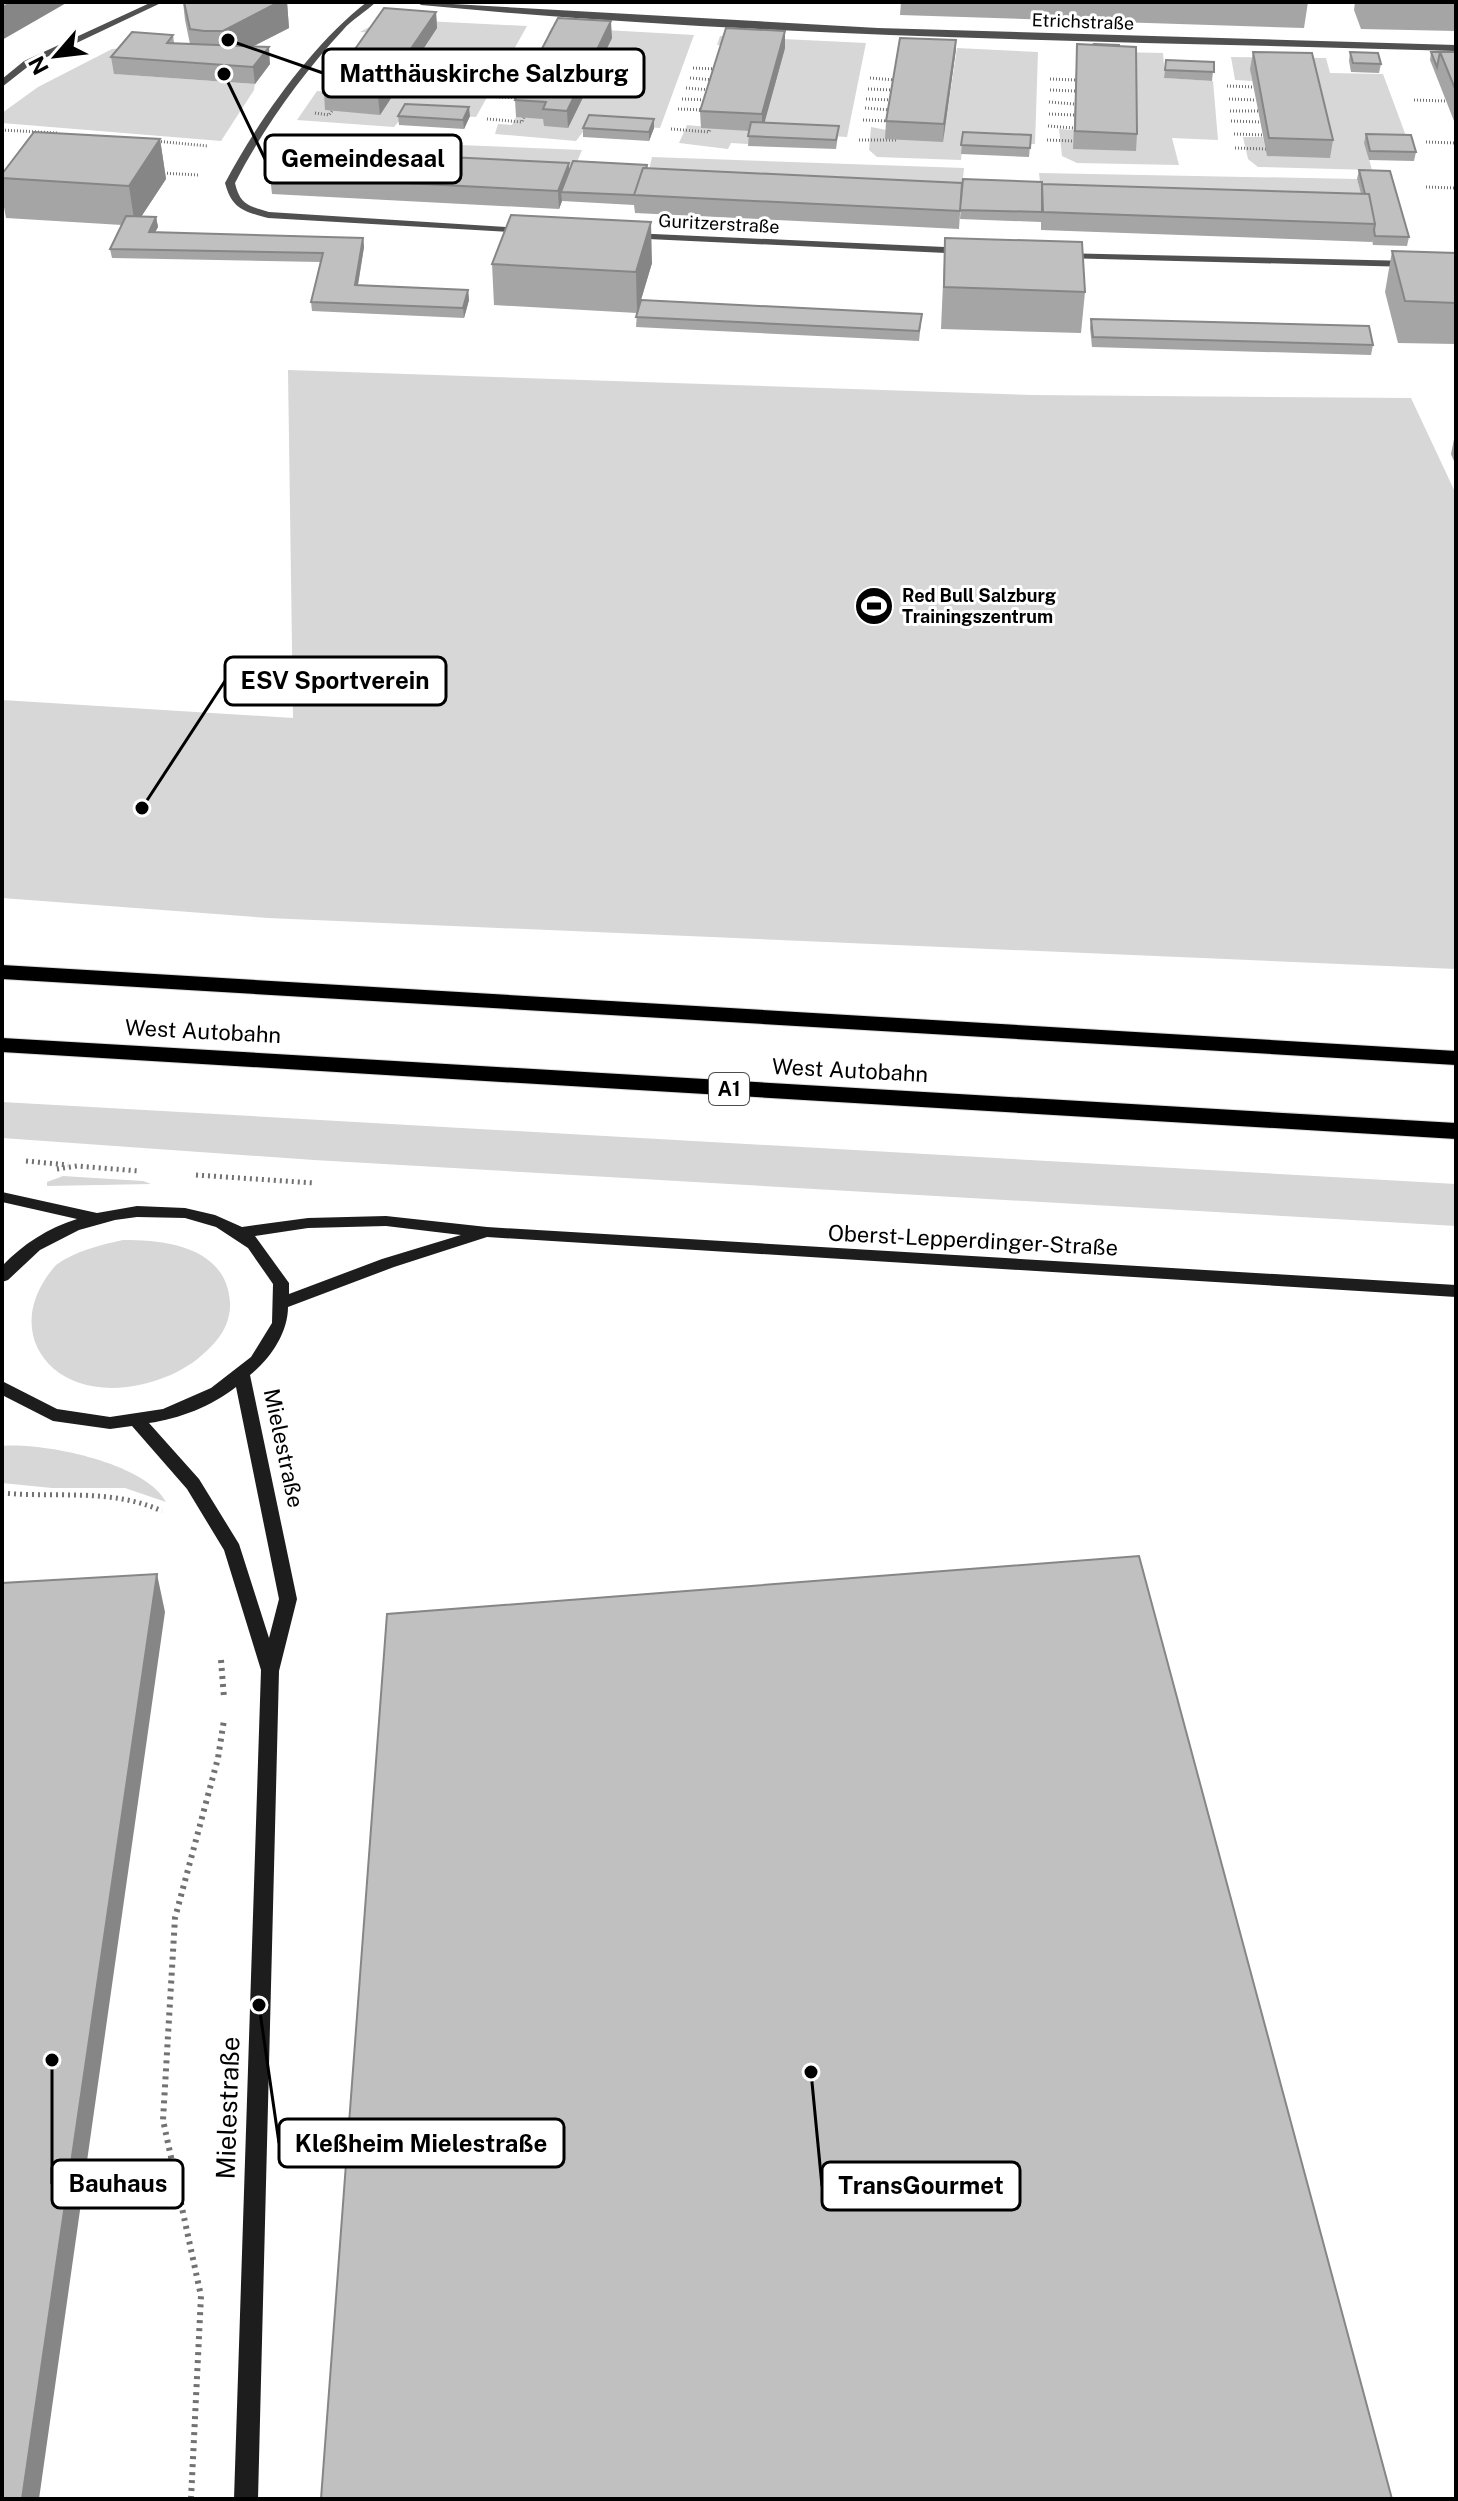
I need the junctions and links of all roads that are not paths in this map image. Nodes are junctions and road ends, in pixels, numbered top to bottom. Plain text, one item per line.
1 (159, 2) edge
2 (372, 2) edge
3 (421, 2) edge
4 (1456, 48) edge
5 (2, 84) edge
6 (534, 231) edge
7 (612, 235) edge
8 (983, 252) edge
9 (1044, 254) edge
10 (1429, 265) edge
11 (2, 972) edge
12 (2, 1045) edge
13 (1456, 1058) edge
14 (1456, 1131) edge
15 (2, 1197) edge
16 (94, 1218) junction
17 (487, 1232) junction
18 (242, 1233) junction
19 (2, 1276) edge
20 (1456, 1291) edge
21 (282, 1303) junction
22 (242, 1376) junction
23 (2, 1387) edge
24 (138, 1422) junction
25 (270, 1671) junction
26 (246, 2499) edge

1 - 5 street
2 - 6 street
3 - 4 street, Etrichstraße
7 - 8 street, Guritzerstraße
9 - 10 street
11 - 13 highway
12 - 14 highway, West Autobahn / A1
15 - 16 street
16 - 18 street
16 - 19 street
17 - 18 street, Oberst-Lepperdinger-Straße
17 - 20 street, Oberst-Lepperdinger-Straße
17 - 21 street, Oberst-Lepperdinger-Straße
18 - 21 street
21 - 22 street
22 - 24 street
22 - 25 street, Mielestraße
23 - 24 street
24 - 25 street, Mielestraße
25 - 26 street, Mielestraße

